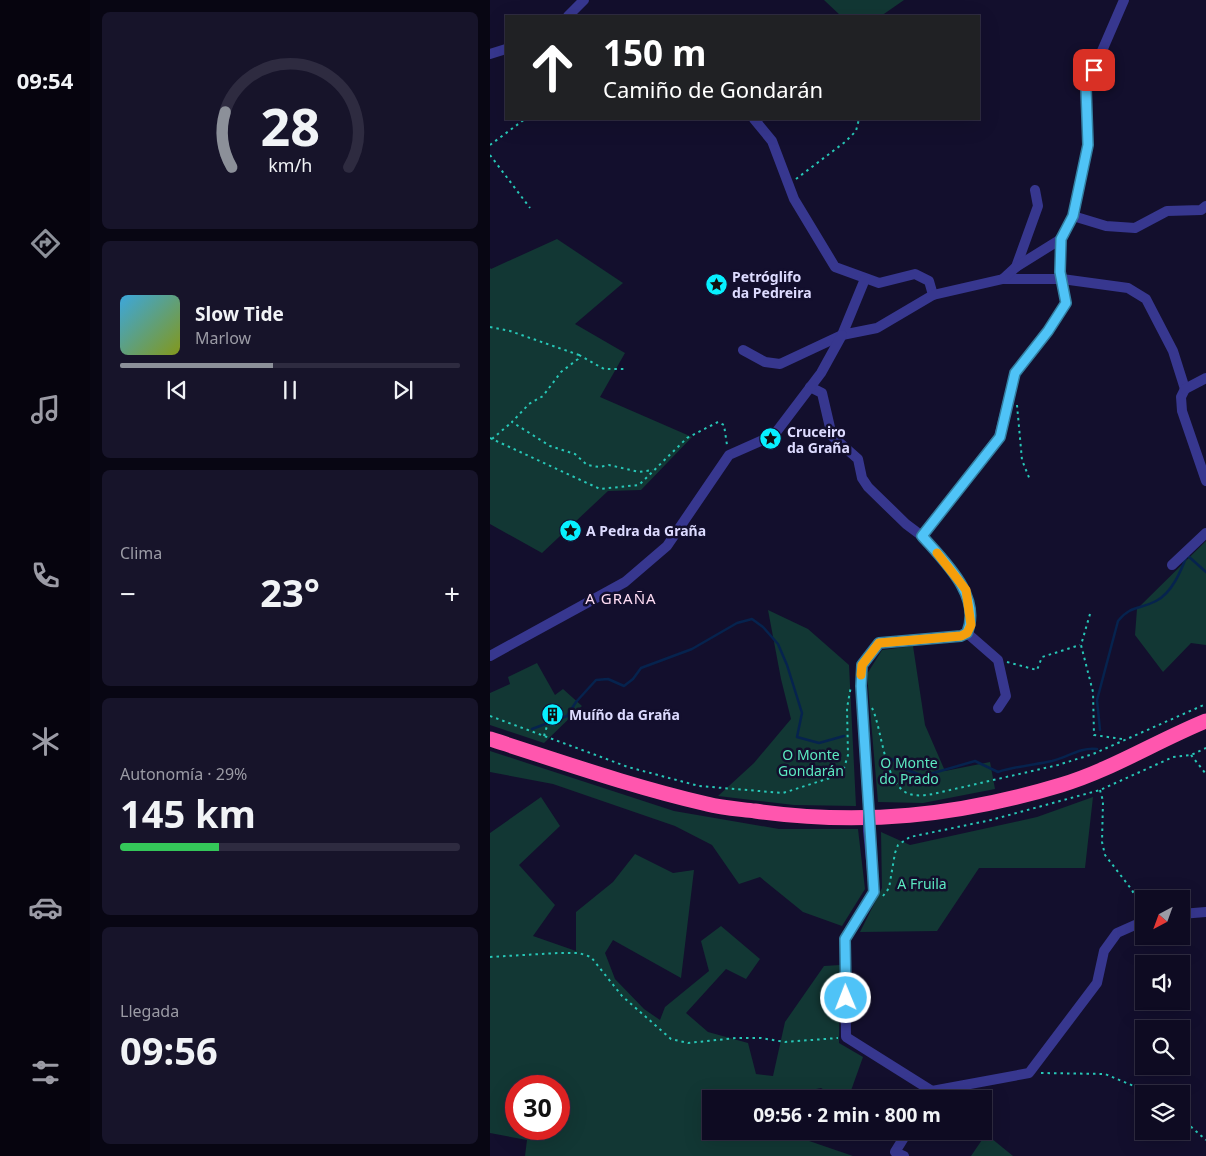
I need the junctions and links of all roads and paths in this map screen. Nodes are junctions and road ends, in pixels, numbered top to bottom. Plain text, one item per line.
1 (1124, 0) edge
2 (580, 8) edge
3 (570, 15) edge
4 (505, 48) edge
5 (490, 54) edge
6 (524, 120) edge
7 (755, 120) edge
8 (859, 120) edge
9 (490, 145) edge
10 (490, 154) edge
11 (789, 185) junction
12 (1036, 190) dead end
13 (1206, 206) edge
14 (530, 208) dead end
15 (1073, 216) junction
16 (1061, 239) junction
17 (1016, 268) junction
18 (865, 279) junction
19 (1003, 279) junction
20 (1062, 280) junction
21 (934, 295) junction
22 (490, 327) edge
23 (842, 334) junction
24 (743, 350) dead end
25 (579, 355) junction
26 (627, 369) dead end
27 (1206, 378) edge
28 (810, 387) junction
29 (1010, 387) junction
30 (1186, 389) junction
31 (512, 422) junction
32 (491, 438) edge
33 (729, 455) junction
34 (653, 470) junction
35 (1030, 480) dead end
36 (1206, 481) edge
37 (1206, 533) edge
38 (922, 536) junction
39 (1172, 565) dead end
40 (1090, 614) dead end
41 (967, 633) junction
42 (1081, 645) junction
43 (490, 656) edge
44 (998, 660) junction
45 (851, 680) dead end
46 (861, 695) junction
47 (1206, 704) edge
48 (998, 708) dead end
49 (490, 716) edge
50 (1206, 721) edge
51 (547, 726) dead end
52 (544, 736) junction
53 (490, 739) edge
54 (1123, 739) junction
55 (1206, 748) edge
56 (1191, 755) junction
57 (1206, 774) edge
58 (1100, 790) junction
59 (1135, 896) edge
60 (866, 906) junction
61 (1206, 912) edge
62 (1190, 913) edge
63 (1135, 925) edge
64 (490, 957) edge
65 (846, 1037) junction
66 (1029, 1073) junction
67 (1135, 1086) edge
68 (923, 1090) edge
69 (952, 1090) edge
70 (1190, 1126) edge
71 (904, 1140) edge
72 (1206, 1140) edge
73 (897, 1155) edge

1 - 15 street
2 - 3 street
4 - 5 street
6 - 9 path
7 - 11 street
8 - 11 path
10 - 14 path
11 - 18 street
12 - 17 street
13 - 15 street
15 - 16 street
16 - 17 street
16 - 20 street
17 - 19 street
18 - 21 street
18 - 23 street
19 - 20 street
19 - 21 street
20 - 29 street
20 - 30 street
21 - 23 street
22 - 25 path
23 - 24 street
23 - 28 street
25 - 26 path
25 - 31 path
27 - 30 street
28 - 33 street
28 - 38 street
29 - 35 path
29 - 38 street
30 - 36 street
31 - 32 path
31 - 34 path
32 - 34 path
33 - 34 path
33 - 43 street
37 - 39 street
38 - 41 street
40 - 42 path
41 - 44 street
41 - 46 street
42 - 44 path
42 - 54 path
44 - 48 street
45 - 52 path
46 - 54 path
46 - 60 street, bridge
47 - 54 path
49 - 52 path
50 - 53 highway
51 - 52 path
55 - 56 path
56 - 57 path
56 - 58 path
58 - 59 path
58 - 60 path
60 - 65 street
61 - 62 street
63 - 66 street
64 - 65 path
65 - 68 street
66 - 67 path
66 - 69 street
70 - 72 path
71 - 73 street

